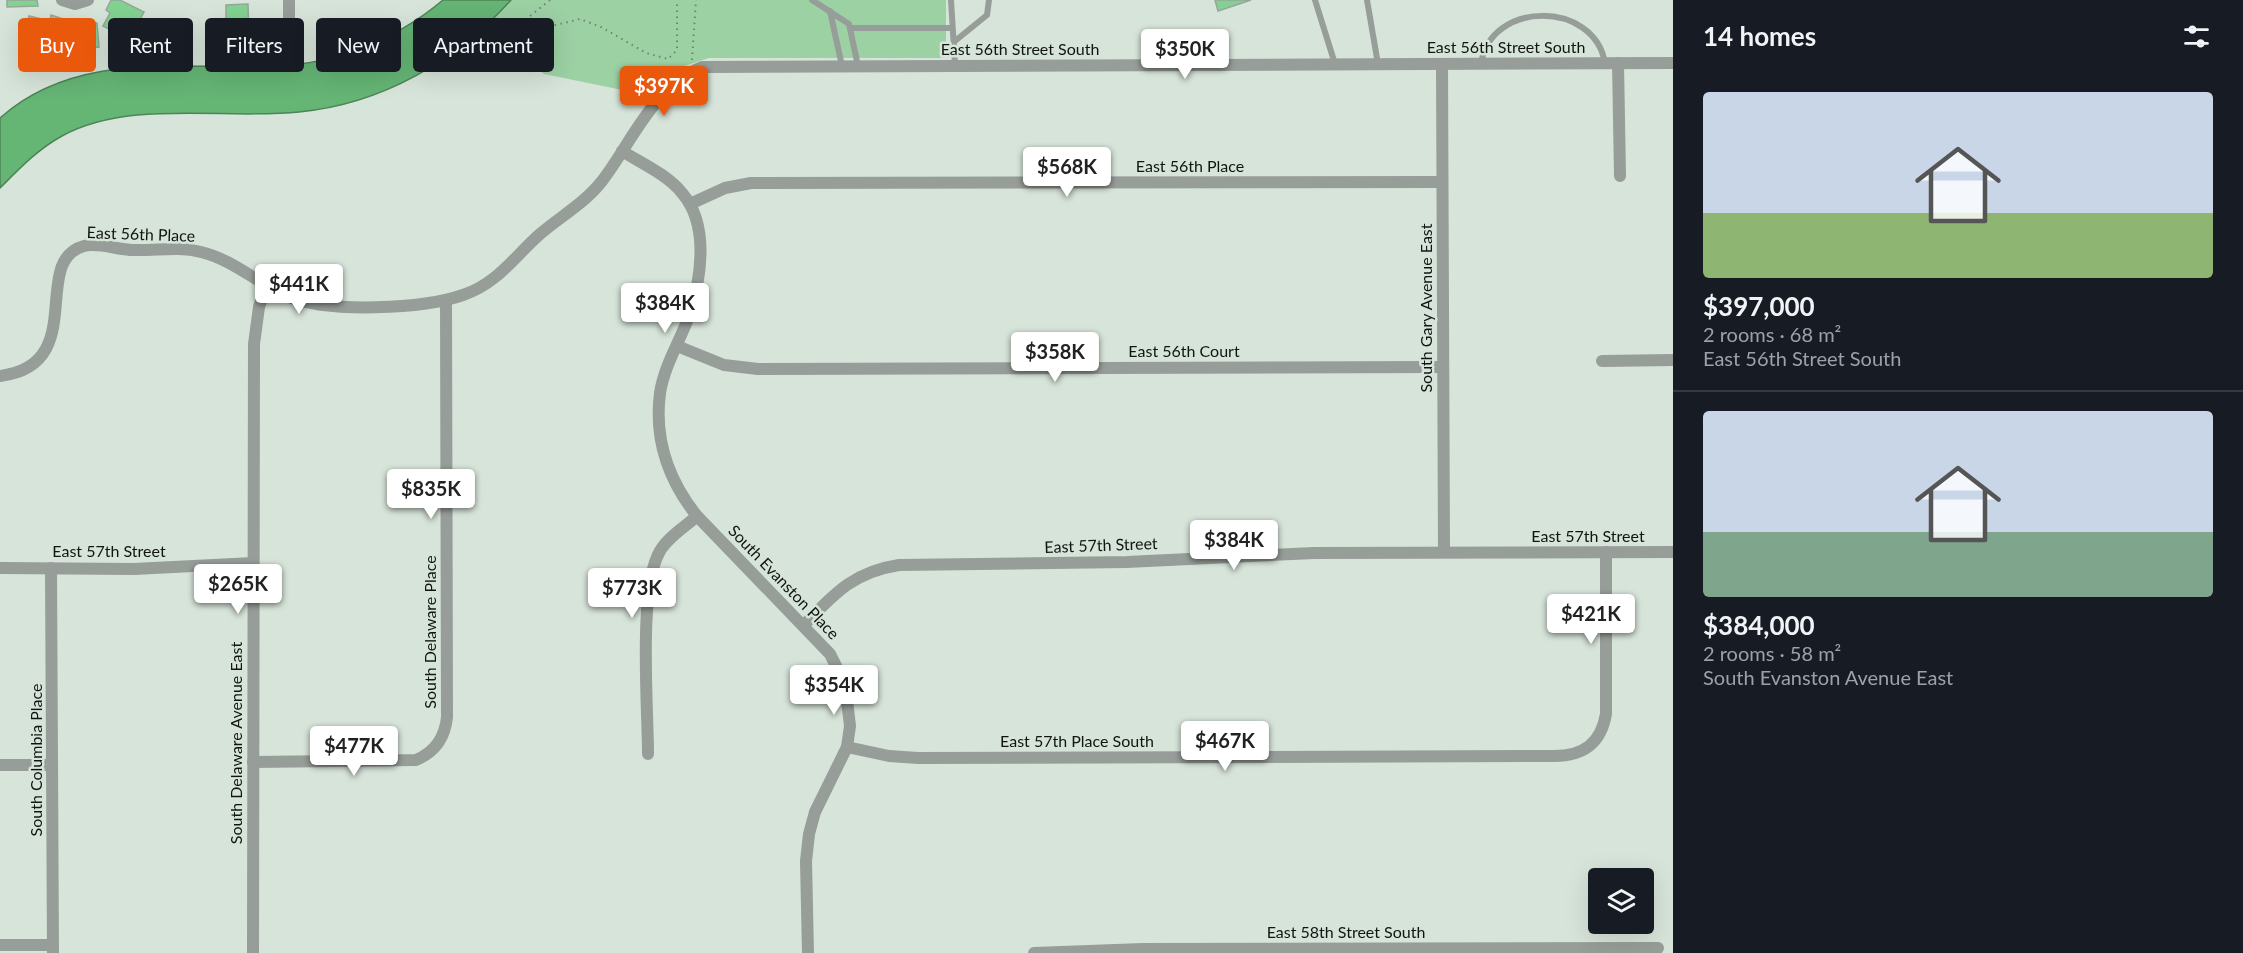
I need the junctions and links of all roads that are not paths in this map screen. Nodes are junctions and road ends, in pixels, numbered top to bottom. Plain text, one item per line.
1 (62, 0) edge
2 (88, 0) edge
3 (288, 0) edge
4 (812, 0) edge
5 (951, 0) edge
6 (989, 0) edge
7 (1315, 0) edge
8 (1367, 0) edge
9 (830, 11) junction
10 (288, 18) edge
11 (1497, 20) dead end
12 (1586, 20) dead end
13 (851, 28) junction
14 (952, 28) junction
15 (955, 40) junction
16 (1673, 63) edge
17 (1335, 64) junction
18 (1378, 64) junction
19 (1442, 64) junction
20 (1481, 64) junction
21 (1612, 64) junction
22 (955, 65) junction
23 (842, 66) junction
24 (858, 66) junction
25 (622, 151) junction
26 (1620, 176) dead end
27 (1442, 182) junction
28 (690, 204) junction
29 (267, 284) junction
30 (446, 300) junction
31 (677, 346) junction
32 (1673, 360) edge
33 (1602, 361) dead end
34 (1442, 367) junction
35 (0, 375) edge
36 (697, 516) junction
37 (1444, 552) junction
38 (1606, 552) junction
39 (1673, 552) edge
40 (253, 563) junction
41 (0, 568) edge
42 (51, 568) junction
43 (804, 625) junction
44 (847, 747) junction
45 (648, 754) dead end
46 (253, 762) junction
47 (0, 765) edge
48 (52, 765) junction
49 (0, 945) edge
50 (1658, 948) dead end
51 (53, 949) edge
52 (1143, 951) edge
53 (1329, 951) edge
54 (253, 953) edge
55 (808, 953) edge
56 (1034, 953) edge

1 - 2 street
3 - 10 street
4 - 9 lane
5 - 14 lane
6 - 15 lane
7 - 17 lane
8 - 18 lane
9 - 13 lane
9 - 23 lane
11 - 20 lane
12 - 21 lane
13 - 14 lane
13 - 24 lane
14 - 15 lane
15 - 22 lane
16 - 21 street, East 56th Street South
17 - 18 street, East 56th Street South
17 - 22 street, East 56th Street South
18 - 19 street, East 56th Street South
19 - 20 street, East 56th Street South
19 - 27 street, South Gary Avenue East
20 - 21 street, East 56th Street South
21 - 26 street
22 - 24 street, East 56th Street South
23 - 24 street, East 56th Street South
23 - 25 street, East 56th Street South
25 - 28 street
25 - 30 street, East 56th Place
27 - 28 street, East 56th Place
27 - 34 street, South Gary Avenue East
28 - 31 street, South Evanston Place
29 - 30 street, East 56th Place
29 - 35 street, East 56th Place
29 - 40 street, South Delaware Avenue East
30 - 46 street, South Delaware Place
31 - 34 street, East 56th Court
31 - 36 street, South Evanston Place
32 - 33 street
34 - 37 street, South Gary Avenue East
36 - 43 street, South Evanston Place
36 - 45 street
37 - 38 street, East 57th Street
37 - 43 street, East 57th Street
38 - 39 street, East 57th Street
38 - 44 street, East 57th Place South
40 - 42 street, East 57th Street
40 - 46 street, South Delaware Avenue East
41 - 42 street, East 57th Street
42 - 48 street, South Columbia Place
43 - 44 street, South Evanston Place
44 - 55 street, South Evanston Place
46 - 54 street, South Delaware Avenue East
47 - 48 street
48 - 51 street, South Columbia Place
49 - 51 street
50 - 53 street, East 58th Street South
52 - 53 street, East 58th Street South
52 - 56 street, East 58th Street South

